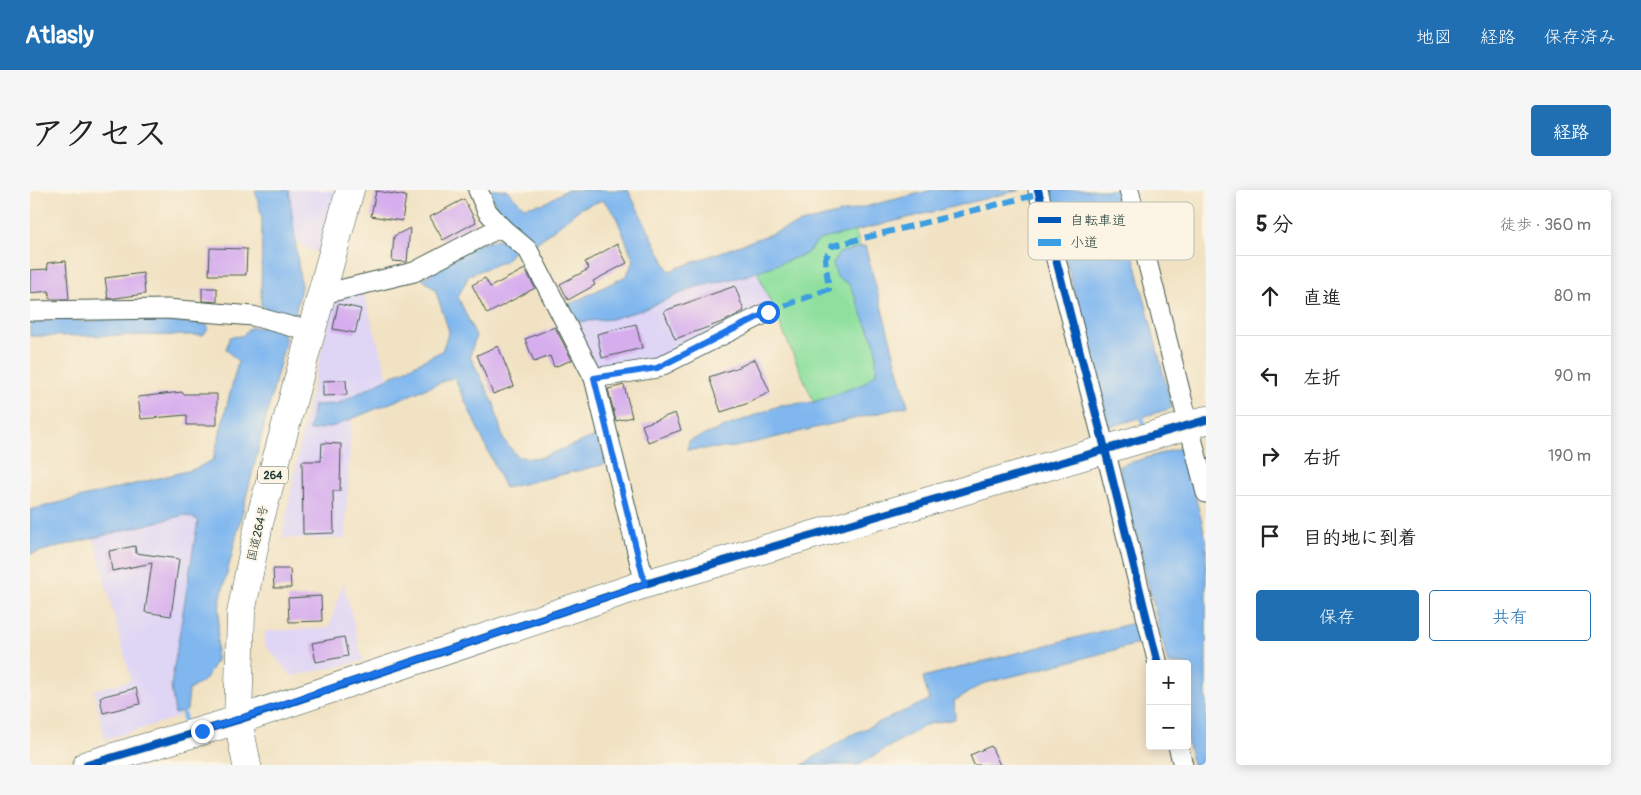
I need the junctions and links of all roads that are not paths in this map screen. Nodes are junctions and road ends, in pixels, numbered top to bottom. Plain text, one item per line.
1 (350, 190) edge
2 (478, 190) edge
3 (1129, 190) edge
4 (1133, 202) edge
5 (502, 228) junction
6 (1056, 260) edge
7 (1150, 260) edge
8 (323, 294) junction
9 (30, 311) edge
10 (768, 312) dead end
11 (303, 327) junction
12 (594, 378) junction
13 (1197, 422) edge
14 (1105, 449) junction
15 (1206, 493) edge
16 (645, 584) junction
17 (1157, 660) edge
18 (238, 720) junction
19 (1179, 750) edge
20 (87, 765) edge
21 (247, 765) edge
22 (1183, 765) edge

1 - 8 main road, 国道264号 / 264
2 - 5 street
3 - 4 street
5 - 8 street
5 - 12 street
6 - 14 street
7 - 13 street
8 - 11 main road, 国道264号 / 264
9 - 11 street
10 - 12 street
11 - 18 main road, 国道264号 / 264
12 - 16 street
13 - 14 main road
13 - 15 street
14 - 16 main road
14 - 17 street
16 - 18 main road
18 - 20 main road
18 - 21 main road, 国道264号 / 264
19 - 22 street

